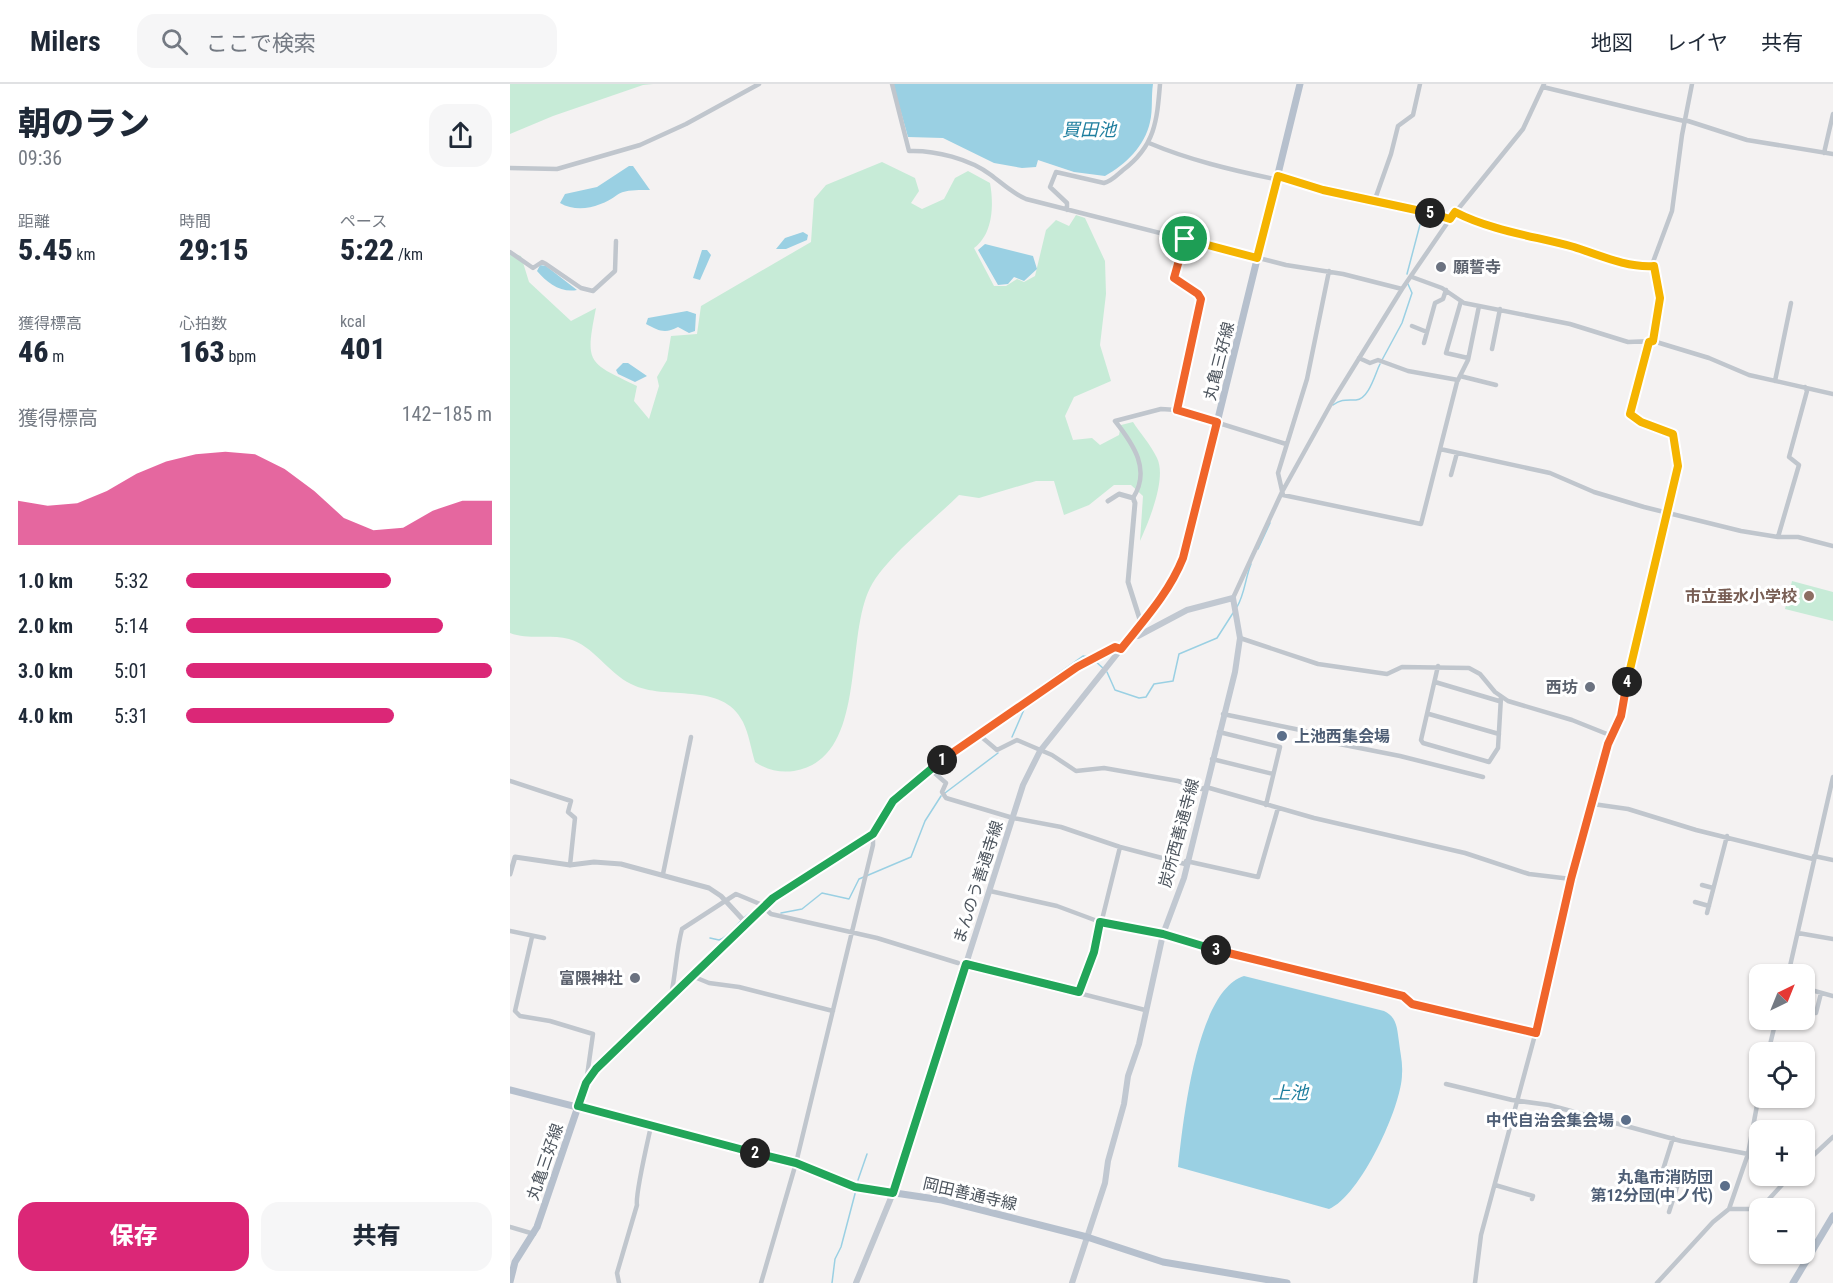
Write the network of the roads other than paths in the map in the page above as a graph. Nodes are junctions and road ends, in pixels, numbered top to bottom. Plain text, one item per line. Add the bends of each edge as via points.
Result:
1 (759, 84) edge
2 (892, 84) edge
3 (1160, 84) edge
4 (1300, 84) edge
5 (1420, 84) edge
6 (1692, 84) edge
7 (1543, 85) edge
8 (1833, 114) edge
9 (1684, 120) junction
10 (1149, 143) junction
11 (1824, 153) junction
12 (1833, 154) edge
13 (510, 168) edge
14 (1278, 176) junction
15 (1374, 201) junction
16 (1067, 210) junction
17 (1455, 212) junction
18 (1450, 219) junction
19 (1185, 239) junction
20 (616, 241) dead end
21 (510, 252) edge
22 (1257, 258) junction
23 (1654, 266) junction
24 (1329, 271) junction
25 (1412, 277) junction
26 (1402, 289) junction
27 (1446, 290) junction
28 (1461, 301) junction
29 (1791, 303) dead end
30 (1479, 306) junction
31 (1500, 309) junction
32 (1412, 326) dead end
33 (1427, 332) junction
34 (1651, 341) junction
35 (1424, 343) dead end
36 (1492, 349) dead end
37 (1359, 358) junction
38 (1468, 358) junction
39 (1459, 378) junction
40 (1775, 381) junction
41 (1496, 385) dead end
42 (1805, 387) junction
43 (1833, 394) edge
44 (1177, 410) junction
45 (1217, 422) junction
46 (1286, 444) junction
47 (1440, 449) junction
48 (1457, 453) junction
49 (1451, 475) dead end
50 (1283, 493) junction
51 (1133, 498) junction
52 (1108, 501) dead end
53 (1666, 512) junction
54 (1778, 537) junction
55 (1833, 546) edge
56 (1233, 598) junction
57 (1141, 623) junction
58 (1131, 636) junction
59 (1240, 638) junction
60 (1121, 649) junction
61 (1438, 666) junction
62 (1436, 682) junction
63 (1500, 699) junction
64 (1224, 714) junction
65 (1429, 714) junction
66 (1219, 732) junction
67 (978, 734) junction
68 (1499, 734) junction
69 (1612, 736) junction
70 (691, 737) dead end
71 (1040, 751) junction
72 (1212, 759) junction
73 (930, 769) junction
74 (1273, 774) junction
75 (1483, 777) dead end
76 (1833, 779) edge
77 (510, 781) edge
78 (1206, 787) junction
79 (1593, 804) junction
80 (1266, 805) junction
81 (1278, 808) junction
82 (1013, 818) junction
83 (873, 834) junction
84 (1727, 836) junction
85 (1120, 847) junction
86 (513, 857) edge
87 (1814, 857) junction
88 (1833, 861) edge
89 (1186, 862) junction
90 (570, 865) junction
91 (510, 874) edge
92 (663, 874) junction
93 (1571, 879) junction
94 (1702, 885) dead end
95 (1713, 888) junction
96 (990, 891) junction
97 (726, 902) junction
98 (1695, 902) dead end
99 (1709, 906) junction
100 (764, 907) junction
101 (1707, 913) dead end
102 (744, 920) junction
103 (1100, 922) junction
104 (510, 931) edge
105 (1798, 933) junction
106 (852, 934) junction
107 (1163, 934) junction
108 (532, 937) junction
109 (544, 938) dead end
110 (1833, 939) edge
111 (962, 964) junction
112 (1791, 964) edge
113 (692, 976) junction
114 (1815, 991) edge
115 (1079, 992) junction
116 (1821, 993) junction
117 (671, 996) junction
118 (1833, 996) edge
119 (1145, 1010) junction
120 (833, 1011) junction
121 (1816, 1012) dead end
122 (1536, 1033) junction
123 (586, 1083) junction
124 (1446, 1084) dead end
125 (510, 1090) edge
126 (1517, 1101) junction
127 (578, 1106) junction
128 (1756, 1108) edge
129 (651, 1125) junction
130 (1833, 1137) edge
131 (1673, 1138) junction
132 (1748, 1154) junction
133 (1815, 1154) edge
134 (796, 1163) junction
135 (1495, 1185) junction
136 (1781, 1186) edge
137 (893, 1193) junction
138 (1533, 1195) dead end
139 (1729, 1209) junction
140 (1669, 1212) dead end
141 (1833, 1216) edge
142 (510, 1227) edge
143 (534, 1234) junction
144 (1087, 1237) junction
145 (510, 1282) edge
146 (619, 1283) edge
147 (761, 1283) edge
148 (856, 1283) edge
149 (1072, 1283) edge
150 (1287, 1283) edge
151 (1475, 1283) edge
152 (1657, 1283) edge
153 (1793, 1283) edge

1 - 13 street via 640,145 557,169
2 - 16 street via 909,151 959,160 990,175 1011,192
3 - 10 street
4 - 14 main road, 丸亀三好線
5 - 15 street via 1413,115 1398,126
6 - 9 street
7 - 9 street
7 - 17 street via 1523,129
8 - 11 street
9 - 11 street via 1747,140
9 - 23 street via 1672,211
10 - 14 street via 1180,156 1238,171 1274,179
10 - 16 street via 1109,181 1056,172 1050,187 1066,203
11 - 12 street
14 - 15 street
14 - 22 main road, 丸亀三好線
15 - 18 street
16 - 19 street
17 - 18 street
17 - 23 street via 1476,223 1605,258
18 - 25 street
19 - 22 street
19 - 44 street via 1174,278 1201,299
20 - 21 street via 615,271 594,291 581,288 542,262 533,268
22 - 24 street
22 - 45 main road, 丸亀三好線
23 - 34 street via 1660,298
24 - 26 street
24 - 46 street via 1307,379
25 - 26 street
25 - 27 street
26 - 37 street
27 - 28 street
27 - 33 street via 1443,299 1435,303
28 - 30 street
28 - 38 street via 1446,352
29 - 40 street
30 - 31 street
30 - 38 street
31 - 34 street via 1628,342
31 - 36 street
32 - 33 street
33 - 35 street
34 - 40 street
34 - 53 street via 1630,414 1673,434 1678,466
37 - 39 street via 1408,371
37 - 50 street
38 - 39 street
39 - 41 street
39 - 47 street
40 - 42 street
42 - 43 street
42 - 54 street via 1789,457 1799,465
44 - 45 street
44 - 51 street via 1161,409 1115,421 1141,465 1141,482
45 - 46 street
45 - 57 main road, 丸亀三好線 via 1183,558 1170,587
46 - 50 street via 1278,473
47 - 48 street
47 - 50 street via 1421,524
48 - 49 street
48 - 53 street via 1550,472 1594,492
50 - 56 street
51 - 52 street via 1119,494
51 - 57 street via 1136,506 1128,582
53 - 54 street
53 - 69 street via 1621,716
54 - 55 street via 1798,537
56 - 58 main road via 1202,604
56 - 59 main road, 炭所西善通寺線
57 - 58 main road, 丸亀三好線
58 - 60 main road, 丸亀三好線
59 - 61 street via 1318,664 1387,674 1402,667
59 - 64 main road, 炭所西善通寺線
60 - 67 main road, 丸亀三好線 via 1115,647 1077,667
60 - 71 main road, まんのう善通寺線
61 - 62 street
61 - 63 street via 1475,670
62 - 63 street
62 - 65 street
63 - 68 street
63 - 69 street
64 - 66 main road, 炭所西善通寺線
64 - 75 street
65 - 68 street
65 - 68 street via 1423,743 1489,762 1498,748
66 - 72 main road, 炭所西善通寺線
66 - 74 street via 1280,747
67 - 71 street via 999,751 1017,740
67 - 73 main road, 丸亀三好線
69 - 79 street
70 - 92 street
71 - 78 street via 1076,771 1104,768
71 - 82 main road, まんのう善通寺線 via 1023,785
72 - 74 street
72 - 78 main road, 炭所西善通寺線
73 - 82 street via 946,783 942,792 946,798
73 - 83 main road, 丸亀三好線 via 893,801
74 - 80 street
76 - 87 street
77 - 90 street via 572,801 568,812 576,818
78 - 80 street
78 - 89 main road, 炭所西善通寺線
79 - 84 street via 1628,809
79 - 93 street
80 - 81 street
81 - 89 street via 1258,877
81 - 93 street via 1465,853 1529,873
82 - 85 street via 1060,827
82 - 96 main road, まんのう善通寺線
83 - 100 main road, 丸亀三好線
83 - 106 street
84 - 87 street
84 - 95 street via 1717,859
85 - 89 street
85 - 103 street
86 - 90 street
86 - 91 street
87 - 88 street
87 - 105 street
89 - 107 main road, 炭所西善通寺線
90 - 92 street via 621,864
92 - 97 street via 709,888
93 - 122 street
94 - 95 street
95 - 99 street
96 - 103 street via 1057,906
96 - 111 main road, まんのう善通寺線
97 - 100 street via 736,894
97 - 102 street
97 - 117 street via 682,929
98 - 99 street
99 - 101 street
100 - 102 main road, 丸亀三好線
100 - 106 street via 771,914
102 - 113 main road, 丸亀三好線
103 - 107 street
103 - 115 street
104 - 108 street
105 - 110 street
105 - 112 street
106 - 111 street
106 - 120 street
107 - 119 main road, 炭所西善通寺線
107 - 122 street via 1229,955 1403,996 1412,1004
108 - 109 street
108 - 123 street via 515,1011 520,1017 593,1034
111 - 115 street
111 - 137 main road, まんのう善通寺線
113 - 117 main road, 丸亀三好線
113 - 120 street
114 - 116 street
115 - 119 street
116 - 118 street
116 - 121 street
117 - 123 main road, 丸亀三好線
119 - 144 main road, 炭所西善通寺線 via 1105,1183
120 - 134 street
122 - 126 street
123 - 127 main road, 丸亀三好線
124 - 126 street
125 - 127 main road, 岡田善通寺線
126 - 131 street via 1549,1105
126 - 135 street
127 - 129 main road, 岡田善通寺線
127 - 143 main road, 丸亀三好線
128 - 132 street
129 - 134 main road, 岡田善通寺線
129 - 146 street via 635,1197 637,1205 616,1273
130 - 133 street
131 - 132 street
131 - 140 street via 1661,1176 1678,1184
132 - 139 street
134 - 137 main road, 岡田善通寺線 via 855,1187
134 - 147 street
135 - 138 street
135 - 151 street via 1481,1235
136 - 139 street via 1760,1209
137 - 144 main road, 岡田善通寺線 via 942,1200
137 - 148 main road, まんのう善通寺線
139 - 152 street
141 - 153 main road
142 - 143 street
143 - 145 main road, 丸亀三好線 via 515,1262
144 - 149 main road, 炭所西善通寺線
144 - 150 main road, 岡田善通寺線 via 1163,1262

